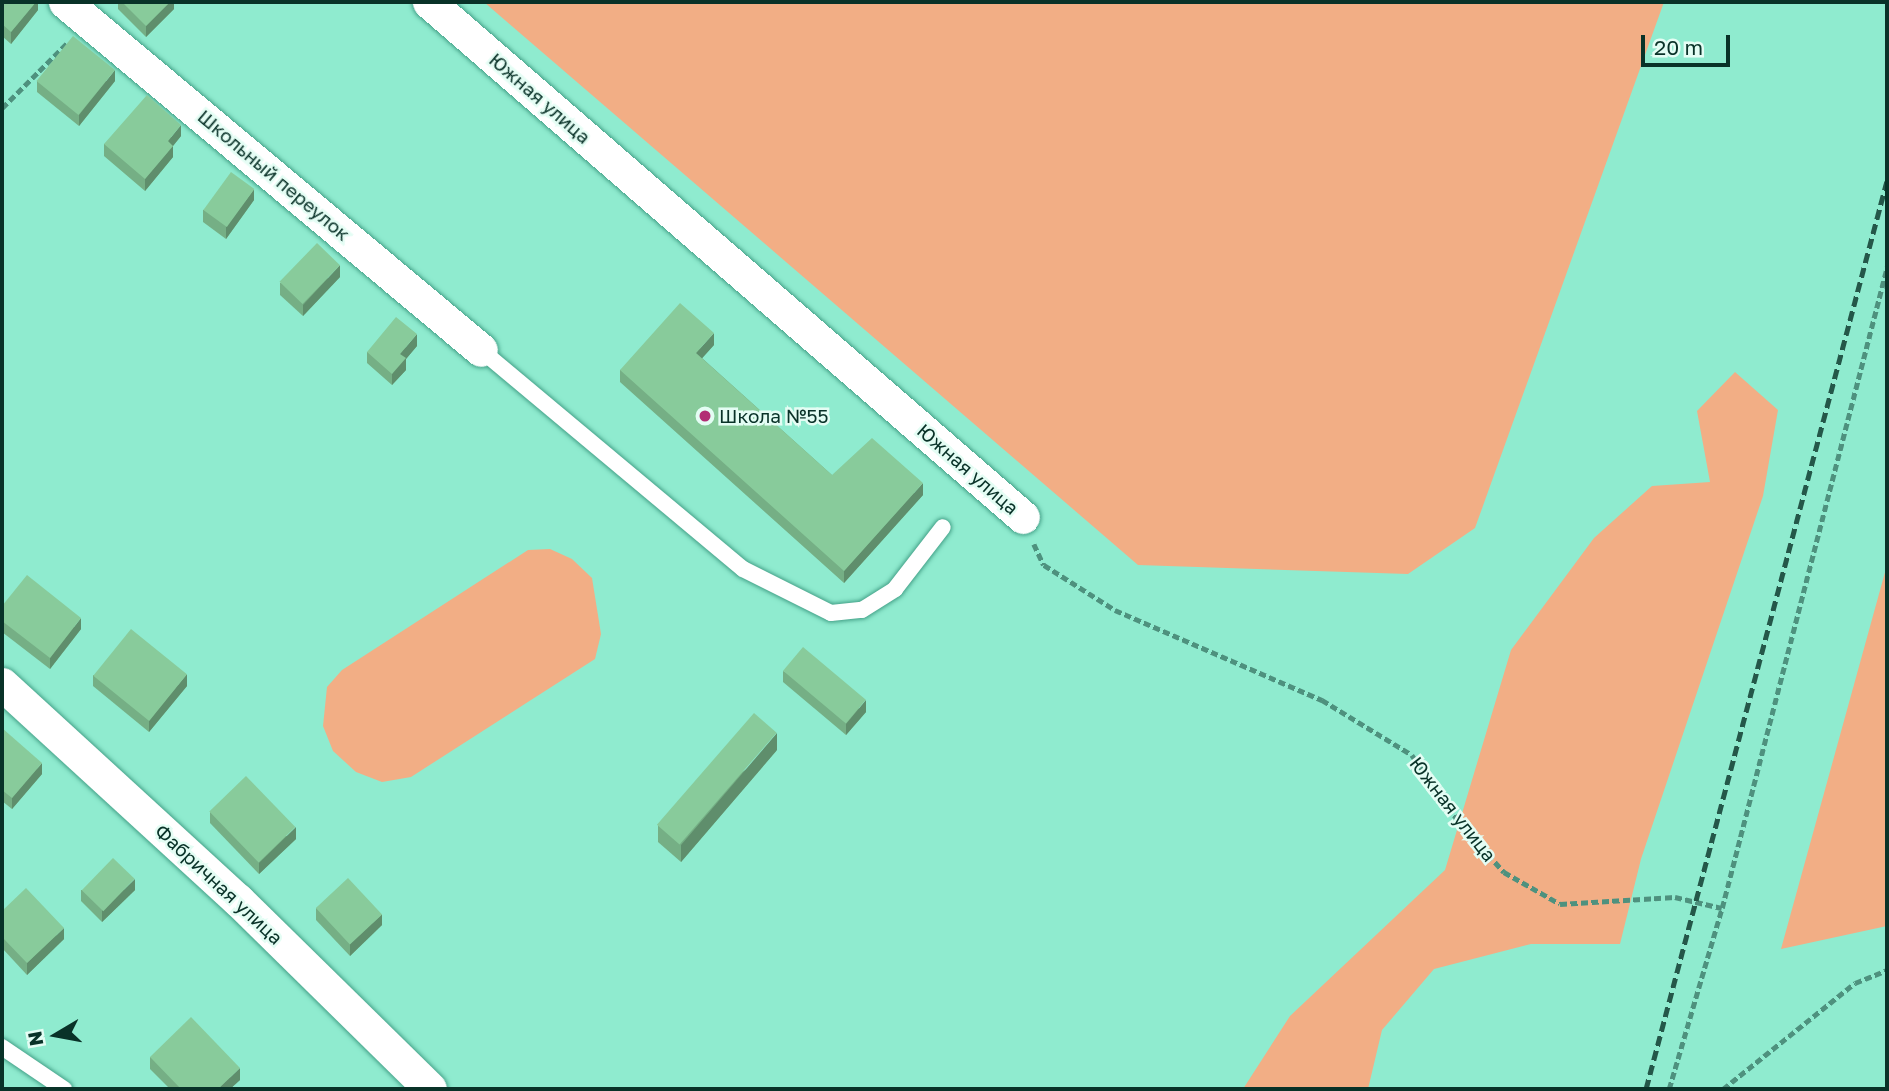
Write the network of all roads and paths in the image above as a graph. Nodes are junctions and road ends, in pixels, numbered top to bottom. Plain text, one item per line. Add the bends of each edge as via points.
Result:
1 (429, 2) edge
2 (77, 12) edge
3 (2, 108) edge
4 (1887, 267) edge
5 (481, 350) joint
6 (1023, 517) joint
7 (943, 527) dead end
8 (2, 684) edge
9 (1722, 908) junction
10 (1887, 970) edge
11 (2, 1047) edge
12 (64, 1089) edge
13 (430, 1089) edge
14 (1669, 1089) edge
15 (1723, 1089) edge

1 - 6 street, Южная улица
2 - 3 path
2 - 5 street, Школьный переулок
4 - 9 path
5 - 7 lane via 743,569 831,613 862,610 895,589
6 - 9 path, Южная улица via 1044,565 1115,610 1322,701 1412,755 1460,823 1504,872 1560,904 1675,897
8 - 13 street, Фабричная улица via 238,900
9 - 14 path
10 - 15 path via 1855,983
11 - 12 lane

